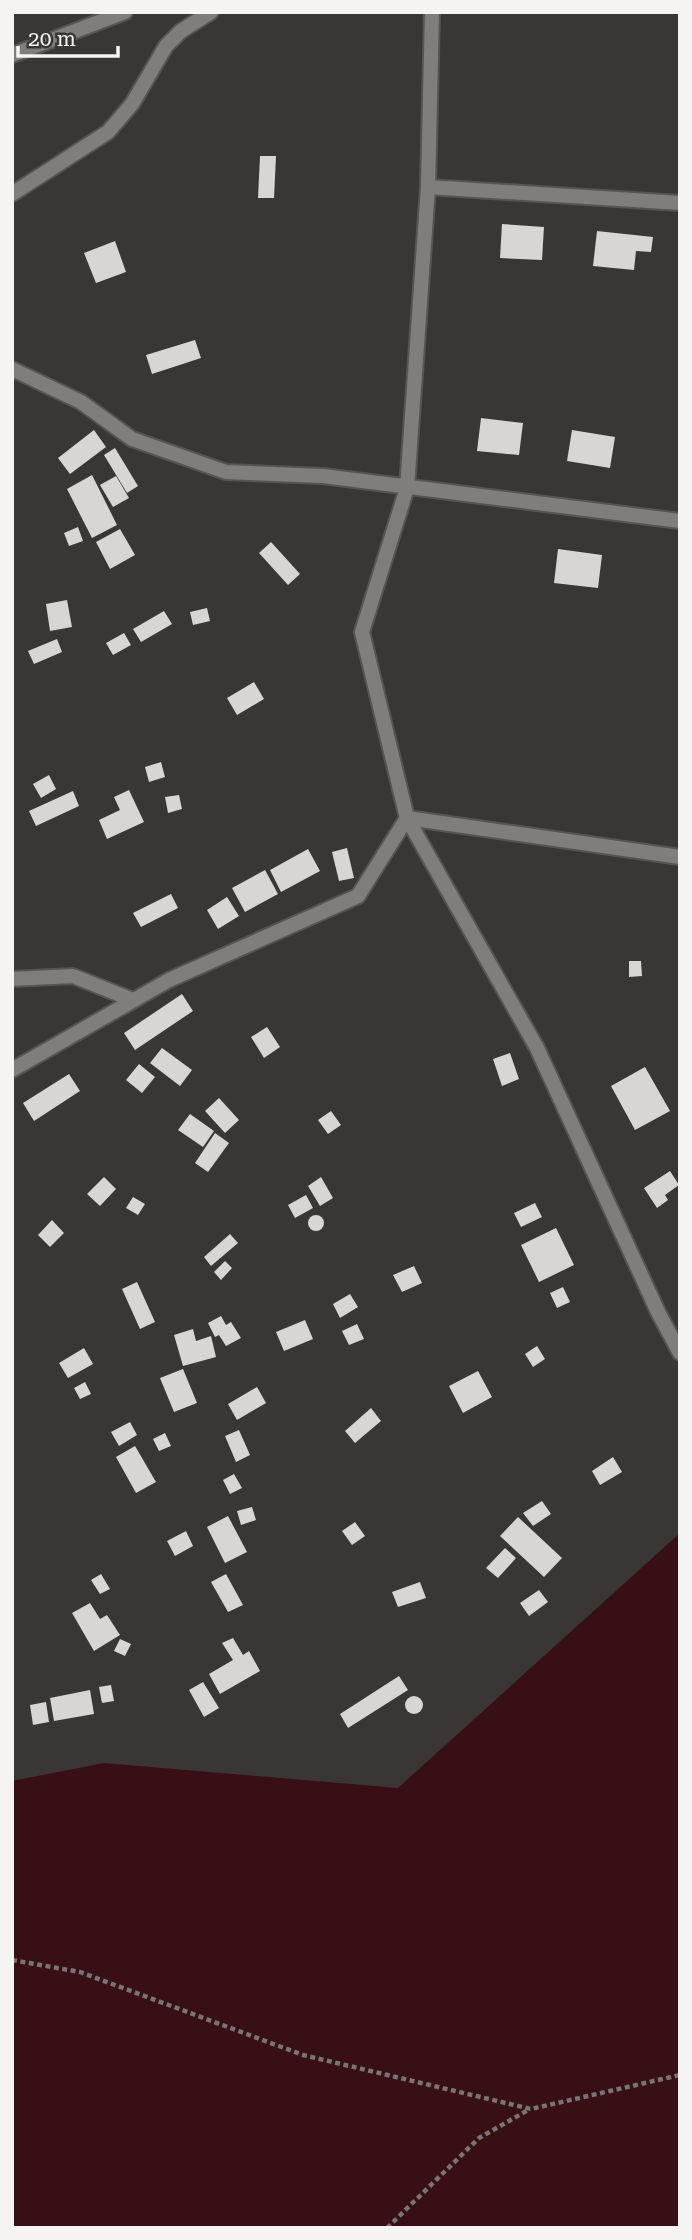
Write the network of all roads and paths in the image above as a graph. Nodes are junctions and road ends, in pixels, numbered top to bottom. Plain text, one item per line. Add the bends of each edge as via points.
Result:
1 (125, 12) edge
2 (211, 12) edge
3 (432, 12) edge
4 (12, 55) edge
5 (428, 187) junction
6 (12, 194) edge
7 (680, 203) edge
8 (12, 369) edge
9 (407, 488) junction
10 (680, 521) edge
11 (407, 818) junction
12 (680, 857) edge
13 (12, 979) edge
14 (133, 1000) junction
15 (12, 1070) edge
16 (680, 1353) edge
17 (12, 1960) edge
18 (680, 2075) edge
19 (531, 2109) junction
20 (387, 2228) edge

1 - 4 street
2 - 6 street via 166,46 132,104 108,132
3 - 5 street
5 - 7 street
5 - 9 street
8 - 9 street via 81,402 132,439 226,472 323,476
9 - 10 street
9 - 11 street via 362,632
11 - 12 street
11 - 14 street via 358,896
11 - 16 street via 537,1048
13 - 14 street via 73,976
14 - 15 street
17 - 19 path via 80,1972 303,2055
18 - 19 path
19 - 20 path via 478,2138

